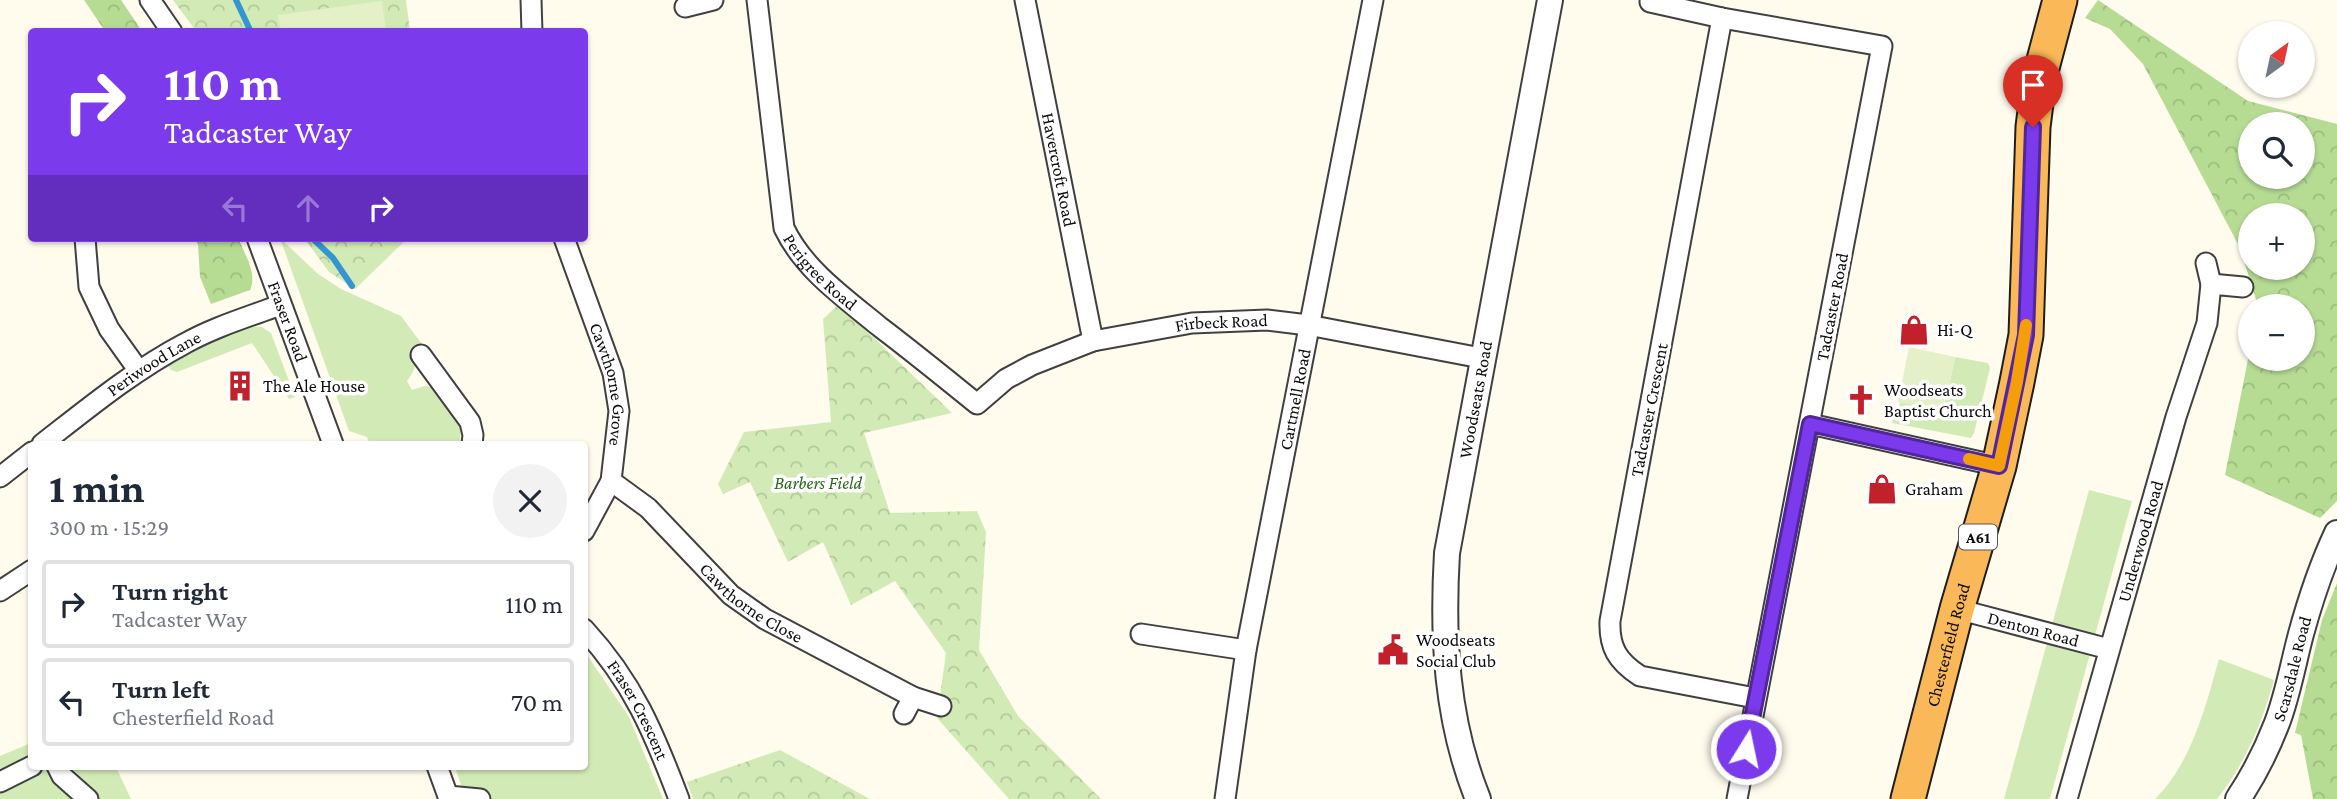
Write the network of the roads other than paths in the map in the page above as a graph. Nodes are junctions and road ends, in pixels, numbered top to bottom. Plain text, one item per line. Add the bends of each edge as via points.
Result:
1 (150, 0) edge
2 (531, 0) edge
3 (713, 0) edge
4 (757, 0) edge
5 (1025, 0) edge
6 (1373, 0) edge
7 (1550, 0) edge
8 (2060, 0) edge
9 (2073, 0) edge
10 (1650, 2) dead end
11 (685, 7) dead end
12 (1722, 18) junction
13 (169, 28) edge
14 (532, 28) edge
15 (2050, 36) junction
16 (85, 242) edge
17 (258, 242) edge
18 (565, 242) edge
19 (2206, 263) dead end
20 (2211, 284) junction
21 (2243, 287) dead end
22 (280, 305) junction
23 (1308, 325) junction
24 (1093, 341) junction
25 (421, 355) dead end
26 (1481, 358) junction
27 (139, 371) junction
28 (977, 404) joint
29 (1810, 424) junction
30 (46, 441) edge
31 (333, 441) edge
32 (472, 441) edge
33 (28, 455) edge
34 (1999, 466) junction
35 (1, 472) edge
36 (611, 481) junction
37 (588, 524) edge
38 (2337, 533) edge
39 (28, 573) edge
40 (0, 591) edge
41 (1957, 609) junction
42 (588, 633) edge
43 (1141, 634) dead end
44 (2109, 649) junction
45 (1246, 650) junction
46 (1755, 698) junction
47 (941, 706) dead end
48 (28, 768) edge
49 (59, 770) edge
50 (438, 770) edge
51 (0, 782) edge
52 (448, 797) edge
53 (88, 799) edge
54 (480, 799) edge
55 (679, 799) edge
56 (1225, 799) edge
57 (1478, 799) edge
58 (1737, 799) edge
59 (1908, 799) edge
60 (2067, 799) edge
61 (2238, 799) edge

1 - 13 street
2 - 14 street
3 - 11 street
4 - 28 street, Perigree Road via 784,228 793,247 847,300
5 - 24 street, Havercroft Road
6 - 23 street, Cartmell Road
7 - 26 street, Woodseats Road
8 - 15 highway, Chesterfield Road / A61
9 - 15 highway, Chesterfield Road / A61
10 - 12 street, Tadcaster Road
12 - 29 street, Tadcaster Road via 1882,47
12 - 46 street, Tadcaster Crescent via 1609,639 1617,655 1640,676
15 - 34 highway, Chesterfield Road / A61 via 2033,127 2026,335
16 - 27 street via 89,287 109,329
17 - 22 street, Fraser Road
18 - 36 street, Cawthorne Grove via 613,373 619,411
19 - 20 street, Underwood Road
20 - 21 street
20 - 44 street, Underwood Road via 2207,323
22 - 27 street, Periwood Lane via 185,343
22 - 31 street, Fraser Road
23 - 24 street, Firbeck Road via 1224,320
23 - 26 street, Firbeck Road
23 - 45 street, Cartmell Road
24 - 28 street, Firbeck Road via 1006,379
25 - 32 street via 470,422
26 - 57 street, Woodseats Road via 1447,553 1444,630 1453,716
27 - 30 street, Periwood Lane
29 - 34 street
29 - 46 street, Tadcaster Road
33 - 35 street
34 - 41 highway, Chesterfield Road / A61
36 - 37 street, Cawthorne Grove
36 - 47 street, Cawthorne Close via 648,508 731,594 765,619 908,705
38 - 61 street, Scarsdale Road via 2301,634 2277,723
39 - 40 street
41 - 44 street, Denton Road
41 - 59 highway, Chesterfield Road / A61
42 - 55 street, Fraser Crescent via 636,698
43 - 45 street
44 - 60 street, Underwood Road
45 - 56 street, Cartmell Road
46 - 58 street, Tadcaster Road
48 - 51 street
49 - 53 street
50 - 52 street
52 - 54 street

